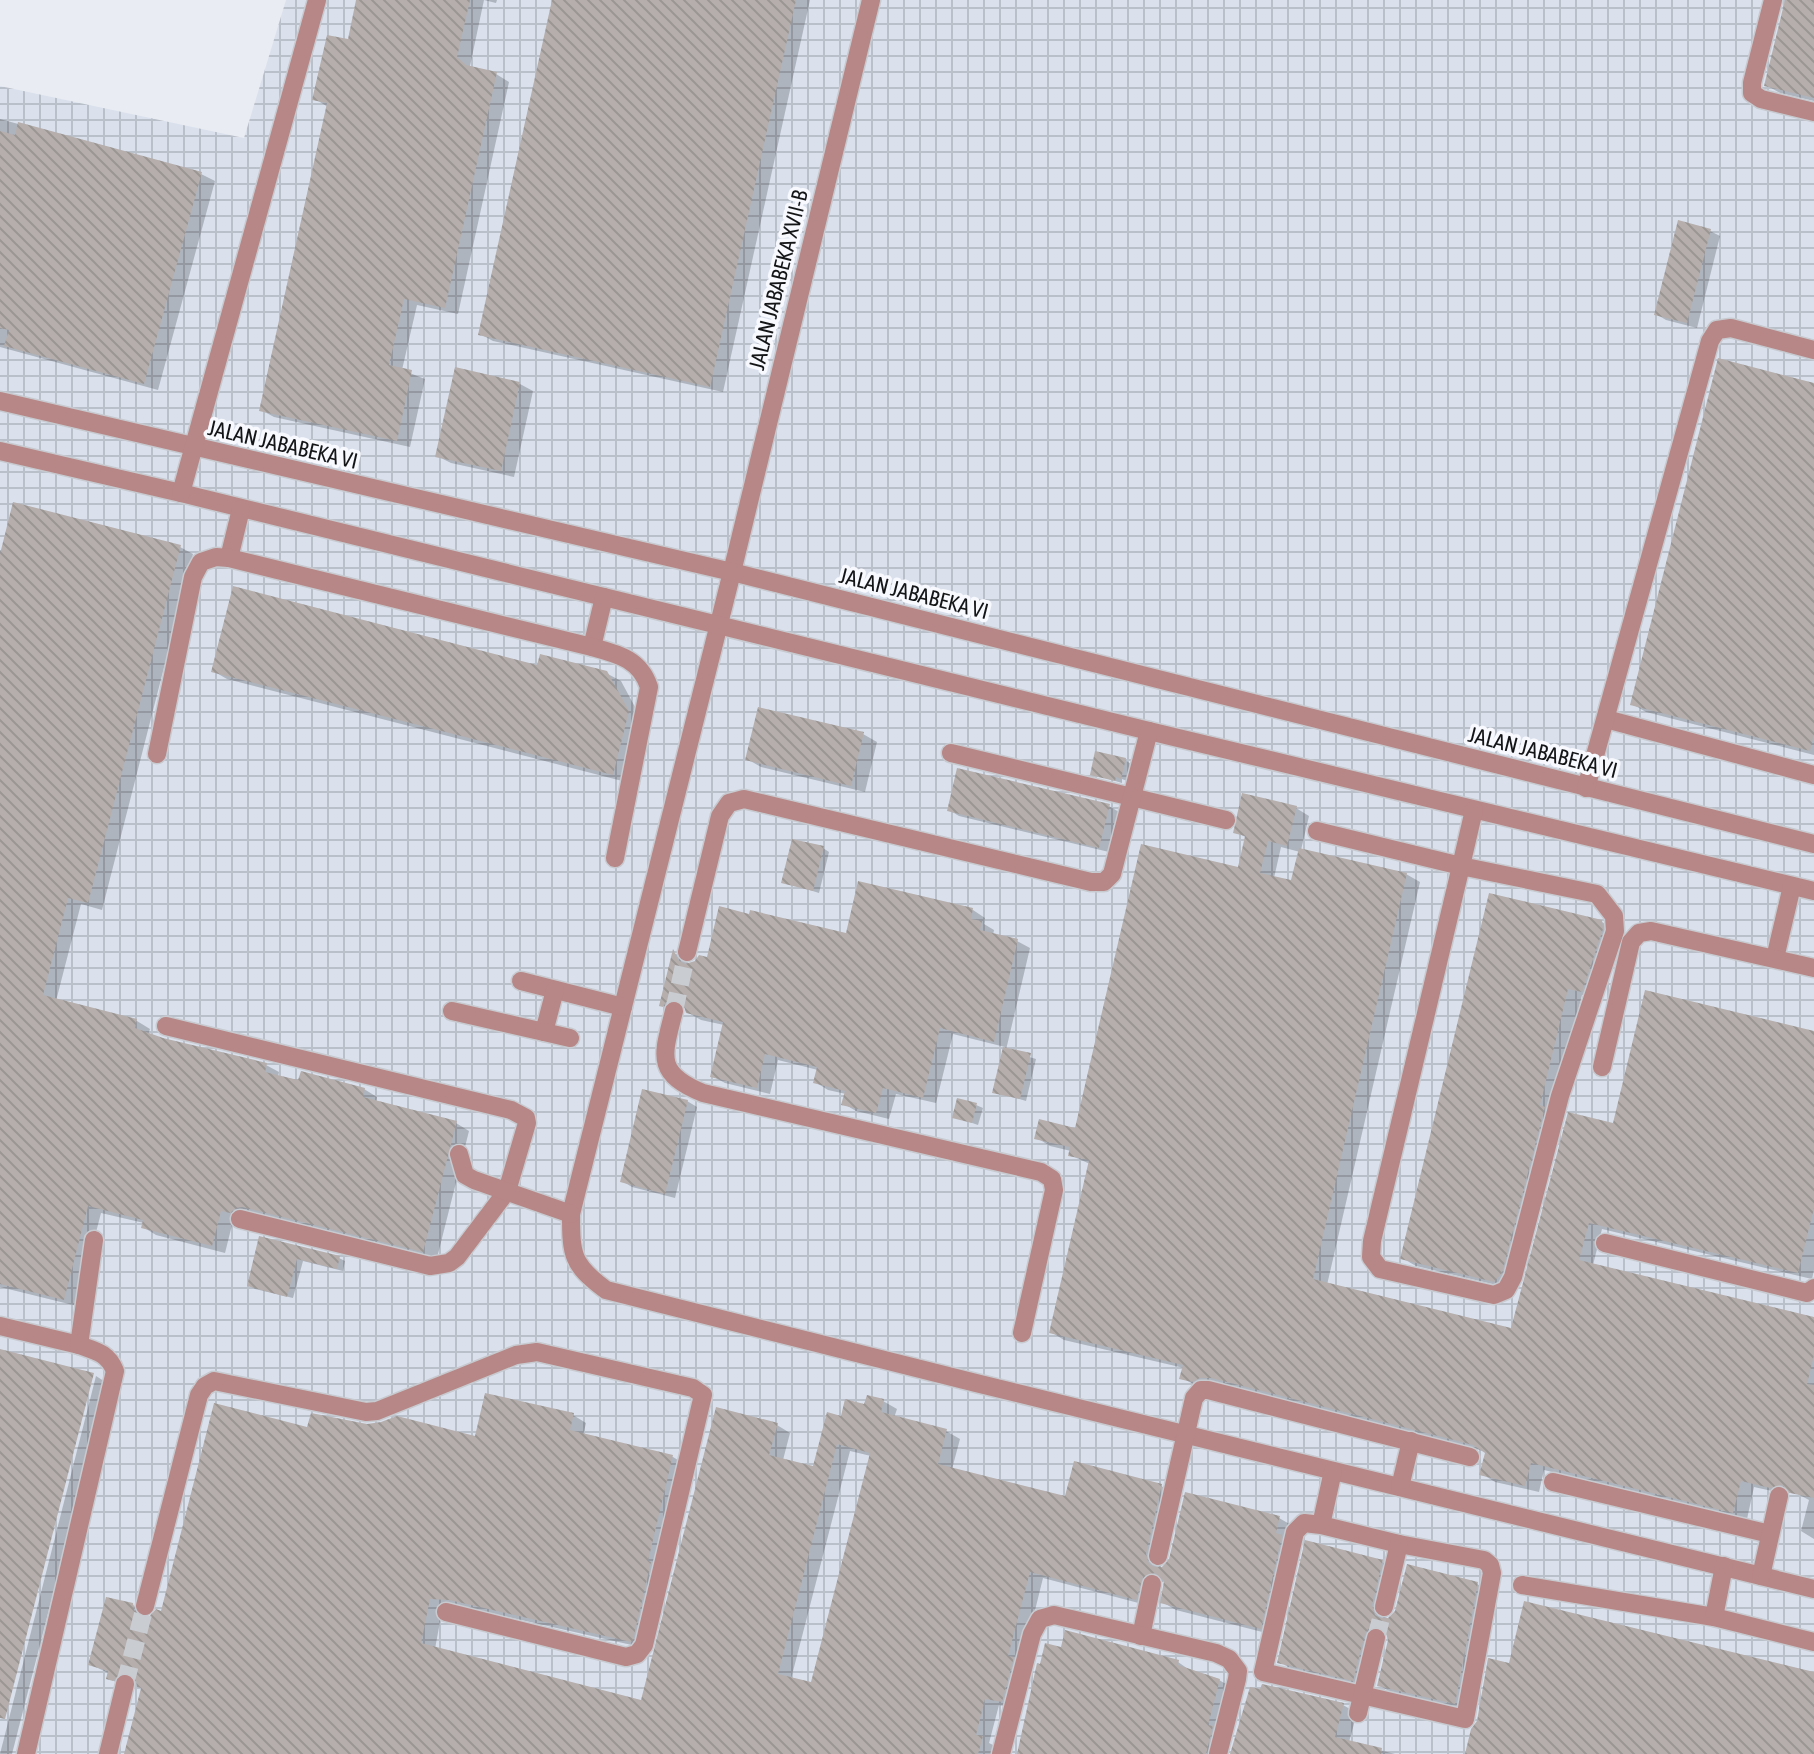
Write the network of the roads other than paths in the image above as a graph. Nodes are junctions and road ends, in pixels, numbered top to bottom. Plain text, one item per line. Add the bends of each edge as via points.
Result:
1 (317, 0) edge
2 (871, 0) edge
3 (1773, 0) edge
4 (1814, 112) edge
5 (1814, 350) edge
6 (0, 401) edge
7 (193, 448) junction
8 (0, 451) edge
9 (181, 493) junction
10 (241, 509) junction
11 (229, 558) junction
12 (732, 572) junction
13 (604, 597) junction
14 (718, 625) junction
15 (592, 647) junction
16 (1606, 719) junction
17 (1149, 731) junction
18 (951, 753) dead end
19 (157, 754) dead end
20 (1814, 775) edge
21 (1586, 788) junction
22 (1133, 796) junction
23 (1474, 810) junction
24 (1226, 820) dead end
25 (1317, 831) dead end
26 (1814, 844) edge
27 (615, 858) dead end
28 (1461, 866) junction
29 (1792, 886) junction
30 (1814, 891) edge
31 (687, 952) tunnel mouth
32 (1775, 958) junction
33 (1814, 968) edge
34 (521, 981) dead end
35 (555, 990) junction
36 (623, 1007) junction
37 (452, 1011) dead end
38 (674, 1011) tunnel mouth
39 (166, 1026) dead end
40 (544, 1032) junction
41 (570, 1038) dead end
42 (1602, 1067) dead end
43 (459, 1154) dead end
44 (507, 1191) junction
45 (571, 1214) junction
46 (240, 1219) dead end
47 (94, 1240) dead end
48 (1605, 1243) dead end
49 (1814, 1288) edge
50 (0, 1326) edge
51 (1022, 1333) dead end
52 (79, 1345) junction
53 (1186, 1433) junction
54 (1411, 1441) junction
55 (1470, 1457) dead end
56 (1333, 1471) junction
57 (1553, 1482) dead end
58 (1400, 1487) junction
59 (1779, 1496) dead end
60 (1321, 1525) junction
61 (1770, 1534) junction
62 (1399, 1544) junction
63 (1158, 1556) dead end
64 (1724, 1566) junction
65 (1761, 1576) junction
66 (1152, 1584) dead end
67 (1522, 1585) dead end
68 (1814, 1589) edge
69 (145, 1606) tunnel mouth
70 (1384, 1607) tunnel mouth
71 (446, 1612) dead end
72 (1714, 1617) junction
73 (1141, 1636) junction
74 (1376, 1638) tunnel mouth
75 (1814, 1642) edge
76 (125, 1684) tunnel mouth
77 (1360, 1705) junction
78 (26, 1754) edge
79 (108, 1754) edge
80 (1001, 1754) edge
81 (1218, 1754) edge

1 - 7 street
2 - 12 street, JALAN JABABEKA XVII-B
3 - 4 street via 1752,93
5 - 16 street via 1731,328 1717,330 1710,341
6 - 7 street, JALAN JABABEKA VI
7 - 9 street
7 - 12 street, JALAN JABABEKA VI
8 - 9 street
9 - 10 street
10 - 11 street
10 - 13 street
11 - 15 street
11 - 19 street via 201,562 193,577
12 - 14 street, JALAN JABABEKA XVII-B
12 - 21 street, JALAN JABABEKA VI
13 - 14 street
13 - 15 street
14 - 17 street
14 - 36 street, JALAN JABABEKA XVII-B
15 - 27 street via 625,656 646,675 649,687
16 - 20 street
16 - 21 street
17 - 22 street
17 - 23 street
18 - 22 street
21 - 26 street, JALAN JABABEKA VI
22 - 24 street
22 - 31 street via 1112,874 1104,882 744,799 729,803 720,816
23 - 28 street
23 - 29 street
25 - 28 street
28 - 28 street via 1597,894 1614,916 1615,931 1560,1096 1513,1277 1506,1290 1494,1295 1380,1269 1371,1257
29 - 30 street
29 - 32 street
32 - 33 street
32 - 42 street via 1651,931 1639,933 1631,942
34 - 35 street
35 - 36 street
35 - 40 street
36 - 45 street, JALAN JABABEKA XVII-B
37 - 40 street
38 - 51 street via 663,1054 667,1070 687,1087 1041,1172 1052,1179 1054,1190
39 - 44 street via 522,1114 527,1123
40 - 41 street
43 - 44 street via 465,1175
44 - 45 street
44 - 46 street via 457,1257 440,1266
45 - 53 street, JALAN JABABEKA XVII-B via 575,1261 606,1290
47 - 52 street
48 - 49 street via 1807,1293
50 - 52 street
52 - 78 street via 103,1353 115,1371
53 - 54 street via 1194,1398 1208,1390
53 - 56 street, JALAN JABABEKA XVII-B
53 - 63 street
54 - 55 street
54 - 58 street
56 - 58 street, JALAN JABABEKA XVII-B
56 - 60 street
57 - 61 street
58 - 64 street, JALAN JABABEKA XVII-B
59 - 61 street
60 - 62 street
60 - 77 street via 1304,1523 1295,1532 1263,1672
61 - 65 street
62 - 70 street
62 - 77 street via 1490,1565 1465,1719
64 - 65 street, JALAN JABABEKA XVII-B
64 - 72 street
65 - 68 street, JALAN JABABEKA XVII-B
66 - 73 street
67 - 72 street
69 - 71 street via 199,1395 214,1381 366,1412 516,1355 537,1352 693,1388 703,1395 644,1645 637,1654 626,1657
72 - 75 street
73 - 80 street via 1054,1615 1040,1619
73 - 81 street via 1216,1653 1233,1662 1237,1679
74 - 77 street
76 - 79 street

